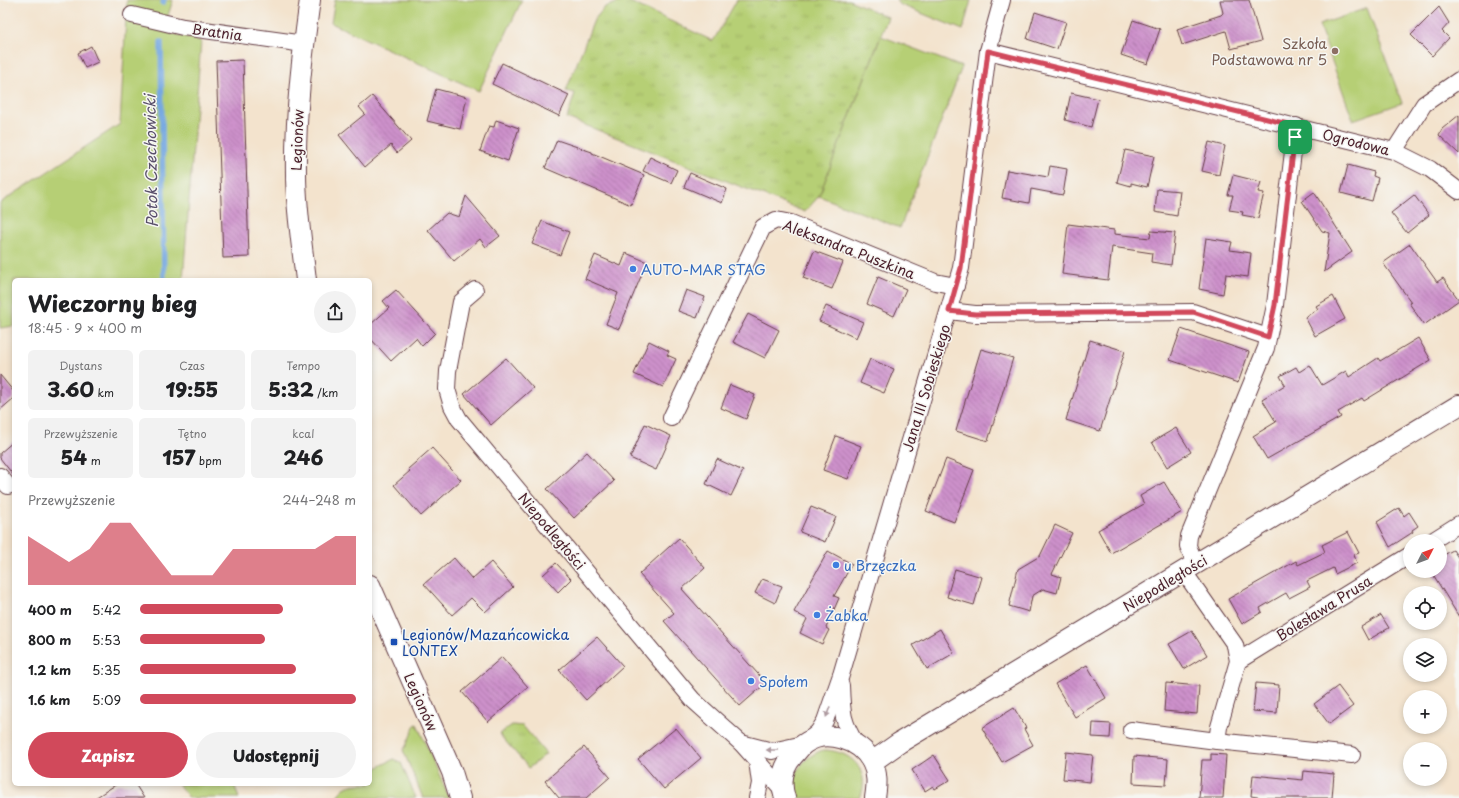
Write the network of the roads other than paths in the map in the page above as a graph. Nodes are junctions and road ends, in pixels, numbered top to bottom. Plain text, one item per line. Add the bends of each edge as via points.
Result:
1 (310, 0) edge
2 (1002, 0) edge
3 (132, 15) dead end
4 (304, 44) junction
5 (988, 51) junction
6 (1459, 80) edge
7 (1296, 126) junction
8 (1394, 151) junction
9 (1459, 191) edge
10 (306, 278) edge
11 (956, 286) junction
12 (475, 290) dead end
13 (949, 311) junction
14 (1268, 337) junction
15 (1459, 405) edge
16 (671, 418) dead end
17 (1459, 524) edge
18 (1443, 534) edge
19 (1403, 559) edge
20 (1190, 568) junction
21 (372, 590) edge
22 (1238, 661) junction
23 (841, 675) junction
24 (1131, 730) dead end
25 (1217, 741) junction
26 (741, 743) junction
27 (804, 744) junction
28 (858, 746) junction
29 (1352, 755) dead end
30 (757, 760) junction
31 (872, 762) junction
32 (784, 793) edge
33 (460, 798) edge
34 (757, 798) edge
35 (875, 798) edge

1 - 4 street, Legionów
2 - 5 street, Jana III Sobieskiego
3 - 4 street, Bratnia via 183,27
4 - 10 street, Legionów via 297,115 296,174
5 - 7 street, Ogrodowa
5 - 11 street, Jana III Sobieskiego via 961,268
6 - 8 street via 1424,104
7 - 8 street, Ogrodowa
7 - 14 street via 1275,305
8 - 9 street, Ogrodowa via 1430,169
11 - 13 street, Jana III Sobieskiego
11 - 16 street, Aleksandra Puszkina via 934,282 791,223 776,220 763,226
12 - 26 street, Niepodległości via 461,302 448,371 447,389 459,419 693,700
13 - 14 street via 975,314 1193,312
13 - 23 street, Jana III Sobieskiego
14 - 20 street via 1266,348 1189,536
15 - 20 street, Niepodległości
17 - 18 street
19 - 22 street, Bolesława Prusa
20 - 22 street via 1235,645
20 - 31 street, Niepodległości via 899,743
21 - 33 street, Legionów via 452,772
22 - 25 street
23 -> 27 street, Jana III Sobieskiego via 824,721 818,732
23 - 28 street, Jana III Sobieskiego via 842,710 846,727
24 - 25 street
25 - 29 street
27 -> 26 street, Niepodległości via 772,751
26 - 30 street, Niepodległości
27 - 28 street via 822,737 835,736
27 - 32 street via 783,771
28 - 31 street
30 - 32 street, Niepodległości
30 - 34 street via 760,784
31 - 35 street via 877,784

